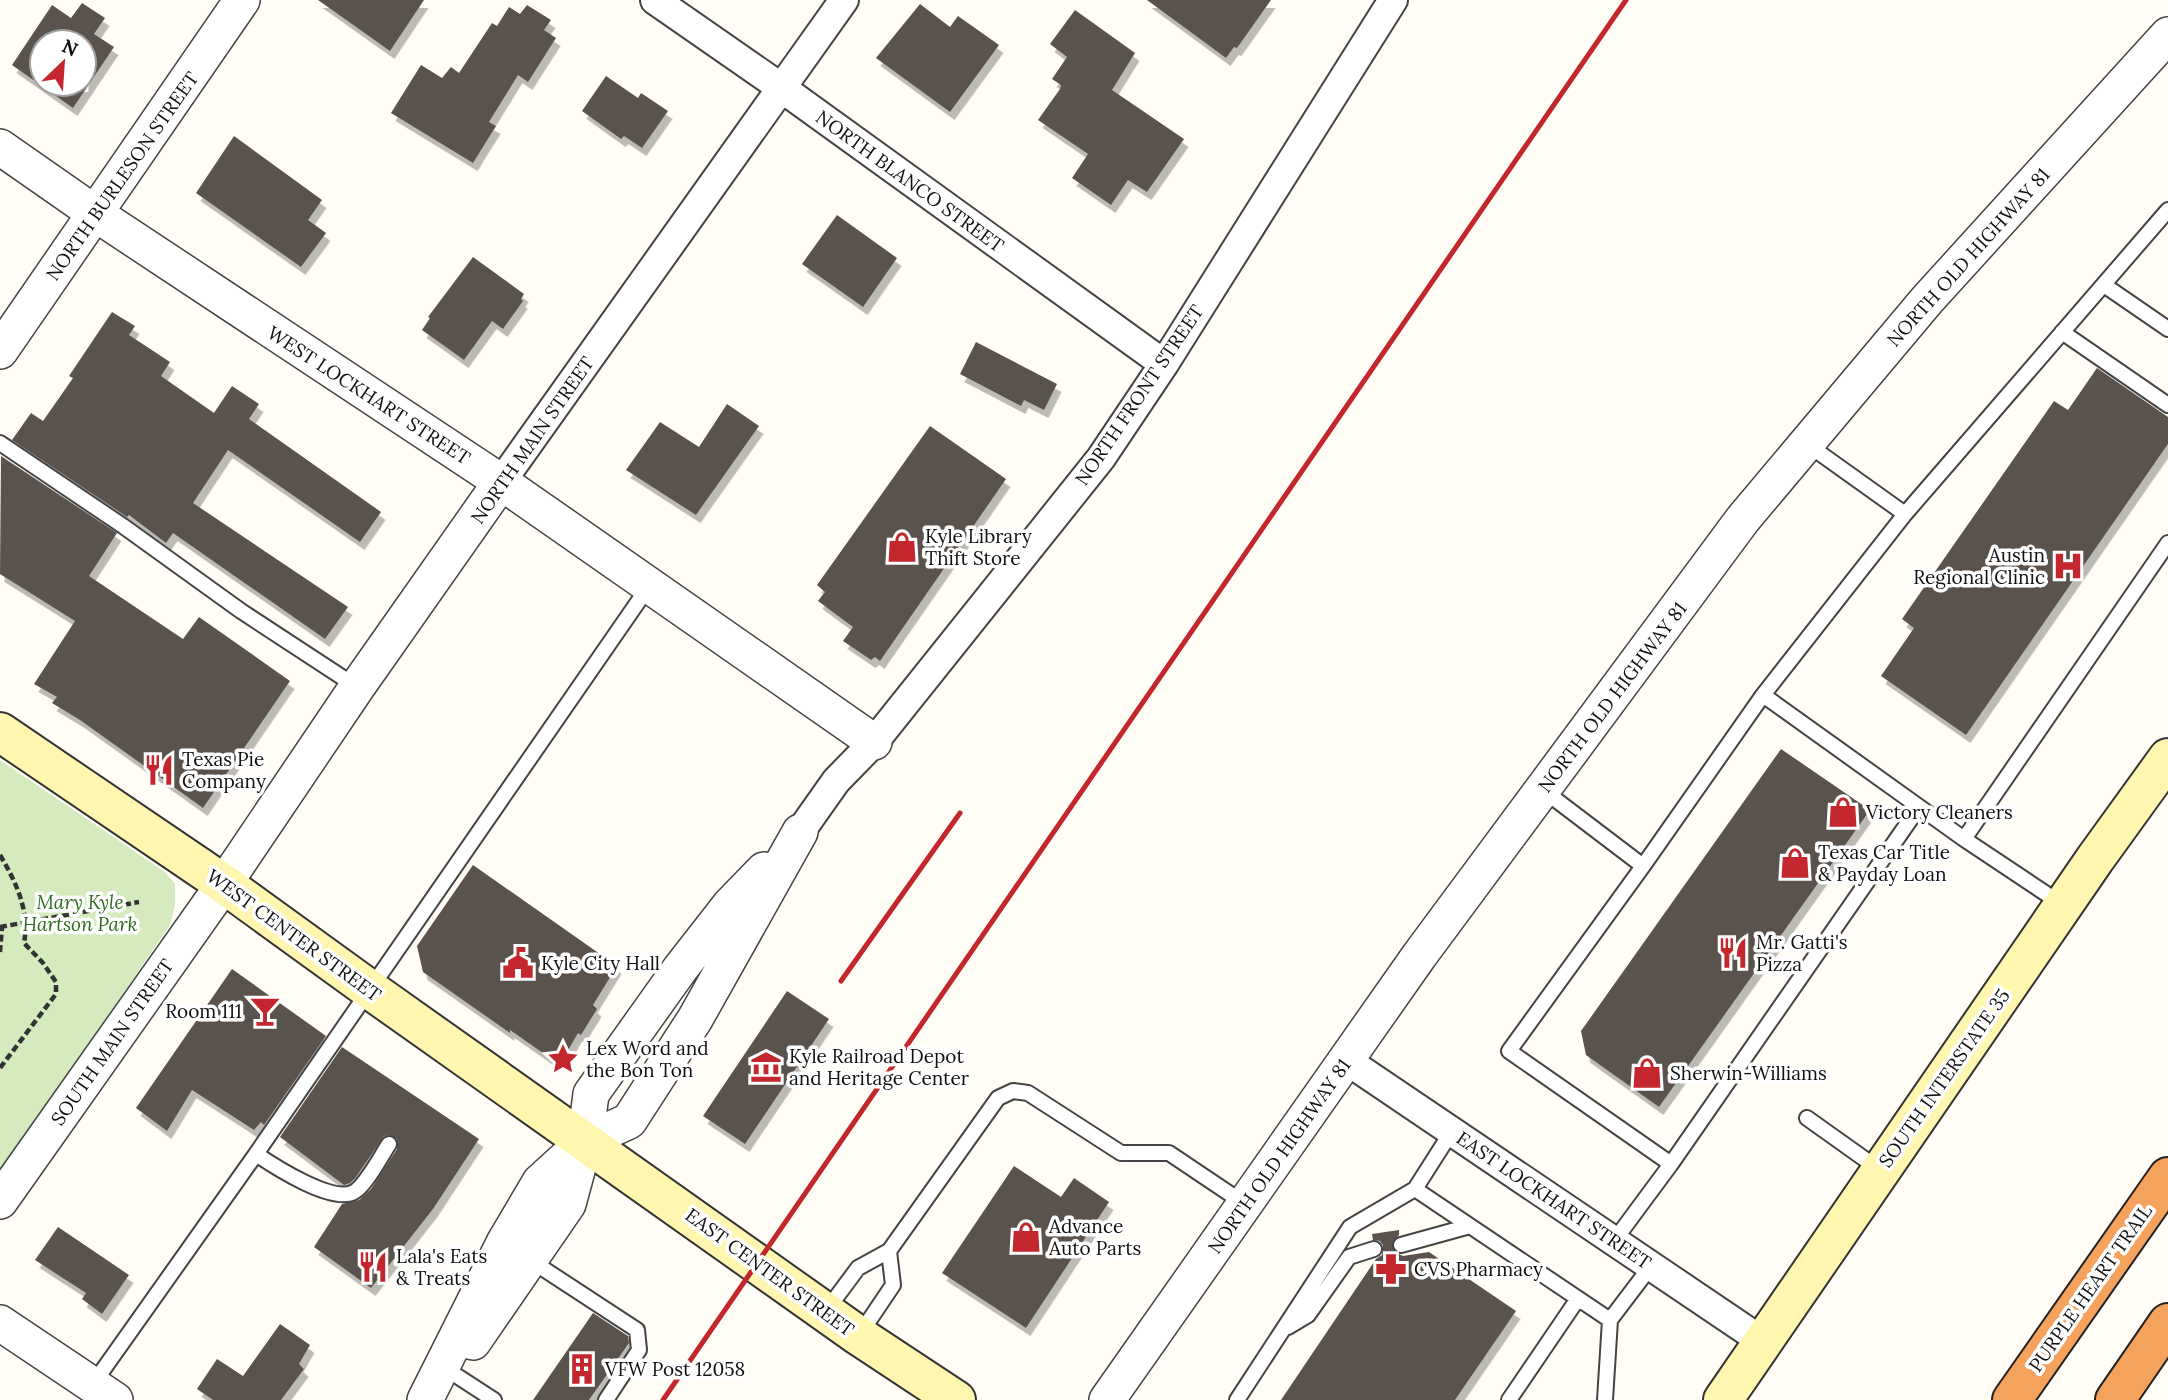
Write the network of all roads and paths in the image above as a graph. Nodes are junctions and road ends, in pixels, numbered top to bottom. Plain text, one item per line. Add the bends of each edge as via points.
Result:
1 (243, 0) edge
2 (655, 0) edge
3 (844, 0) edge
4 (1393, 0) edge
5 (2168, 35) edge
6 (783, 89) junction
7 (0, 147) edge
8 (2168, 210) edge
9 (96, 214) junction
10 (2104, 285) junction
11 (2168, 329) edge
12 (2062, 332) junction
13 (0, 351) edge
14 (1164, 364) junction
15 (2168, 405) edge
16 (0, 443) edge
17 (1807, 444) junction
18 (502, 482) junction
19 (1905, 514) junction
20 (2168, 544) edge
21 (650, 585) junction
22 (357, 687) junction
23 (1763, 695) junction
24 (0, 732) edge
25 (874, 742) junction
26 (2168, 758) edge
27 (1543, 790) junction
28 (1919, 807) junction
29 (800, 832) joint
30 (1964, 839) junction
31 (0, 855) edge
32 (1643, 866) junction
33 (224, 884) junction
34 (139, 902) dead end
35 (2063, 905) junction
36 (27, 922) junction
37 (1, 927) edge
38 (0, 952) edge
39 (369, 989) junction
40 (1346, 1060) junction
41 (0, 1068) edge
42 (1807, 1118) dead end
43 (1452, 1131) junction
44 (585, 1141) junction
45 (389, 1144) dead end
46 (256, 1154) junction
47 (1671, 1164) junction
48 (1880, 1170) junction
49 (2168, 1177) edge
50 (1415, 1189) junction
51 (0, 1201) edge
52 (1245, 1204) junction
53 (1470, 1226) junction
54 (1614, 1241) junction
55 (1401, 1245) dead end
56 (1374, 1249) dead end
57 (889, 1251) junction
58 (517, 1252) junction
59 (1650, 1266) junction
60 (1577, 1300) junction
61 (826, 1311) junction
62 (1610, 1320) junction
63 (0, 1323) edge
64 (2168, 1323) edge
65 (1283, 1330) junction
66 (859, 1336) junction
67 (1762, 1341) junction
68 (451, 1372) junction
69 (104, 1392) edge
70 (425, 1400) edge
71 (431, 1400) edge
72 (494, 1400) edge
73 (607, 1400) edge
74 (956, 1400) edge
75 (1107, 1400) edge
76 (1237, 1400) edge
77 (1509, 1400) edge
78 (1605, 1400) edge
79 (1723, 1400) edge
80 (2012, 1400) edge
81 (2115, 1400) edge

1 - 9 street, NORTH BURLESON STREET
2 - 6 street, NORTH BLANCO STREET
3 - 6 street, NORTH MAIN STREET
4 - 14 street, NORTH FRONT STREET
5 - 17 street, NORTH OLD HIGHWAY 81 via 1927,300
6 - 14 street, NORTH BLANCO STREET
6 - 18 street, NORTH MAIN STREET
7 - 9 street, WEST LOCKHART STREET
8 - 10 lane
9 - 13 street, NORTH BURLESON STREET
9 - 18 street, WEST LOCKHART STREET
10 - 11 lane
10 - 12 lane
12 - 15 lane
12 - 19 lane
14 - 25 street, NORTH FRONT STREET via 1101,458
16 - 22 lane
17 - 19 lane
17 - 27 street, NORTH OLD HIGHWAY 81 via 1743,519
18 - 21 street, WEST LOCKHART STREET
18 - 22 street, NORTH MAIN STREET
19 - 23 lane
20 - 30 lane
21 - 25 street, WEST LOCKHART STREET
21 - 39 lane
22 - 33 street, NORTH MAIN STREET
23 - 28 lane
23 - 32 lane
24 - 33 main road, WEST CENTER STREET
25 - 29 street, NORTH FRONT STREET via 836,781
26 - 35 main road, SOUTH INTERSTATE 35
27 - 32 lane
27 - 40 street, NORTH OLD HIGHWAY 81
28 - 30 lane
28 - 47 lane
29 - 44 street, NORTH FRONT STREET via 730,905 591,1094
30 - 35 lane
31 - 36 path via 22,899
32 - 47 lane via 1509,1051
33 - 39 main road, WEST CENTER STREET
33 - 51 street, SOUTH MAIN STREET
34 - 36 path
35 - 48 main road, SOUTH INTERSTATE 35
36 - 37 path
36 - 41 path via 23,943 56,982 56,994
37 - 38 path
39 - 44 main road, WEST CENTER STREET
39 - 46 lane
40 - 43 street, EAST LOCKHART STREET
40 - 52 street, NORTH OLD HIGHWAY 81
42 - 48 lane
43 - 50 lane
43 - 54 street, EAST LOCKHART STREET
44 - 58 street via 540,1182
44 - 61 main road, EAST CENTER STREET
45 - 46 lane via 357,1191 346,1195 313,1186
46 - 69 lane
47 - 54 lane
48 - 67 main road, SOUTH INTERSTATE 35
49 - 80 highway, PURPLE HEART TRAIL
50 - 53 lane
50 - 65 lane via 1350,1227
52 - 57 lane via 1169,1153 1121,1153 1028,1093 1013,1091 998,1098
52 - 75 street, NORTH OLD HIGHWAY 81
53 - 55 lane
53 - 60 lane
54 - 59 street, EAST LOCKHART STREET
56 - 65 lane via 1349,1257 1308,1315
57 - 61 lane via 858,1268
57 - 66 lane via 892,1285
58 - 68 street
58 - 70 street
58 - 73 lane via 638,1330 639,1350
59 - 62 lane
59 - 67 street, EAST LOCKHART STREET
60 - 62 lane
60 - 77 lane
61 - 66 main road, EAST CENTER STREET
62 - 78 lane
63 - 69 street
64 - 81 highway
65 - 76 lane
66 - 74 main road, EAST CENTER STREET
67 - 79 main road, SOUTH INTERSTATE 35
68 - 71 street
68 - 72 lane

